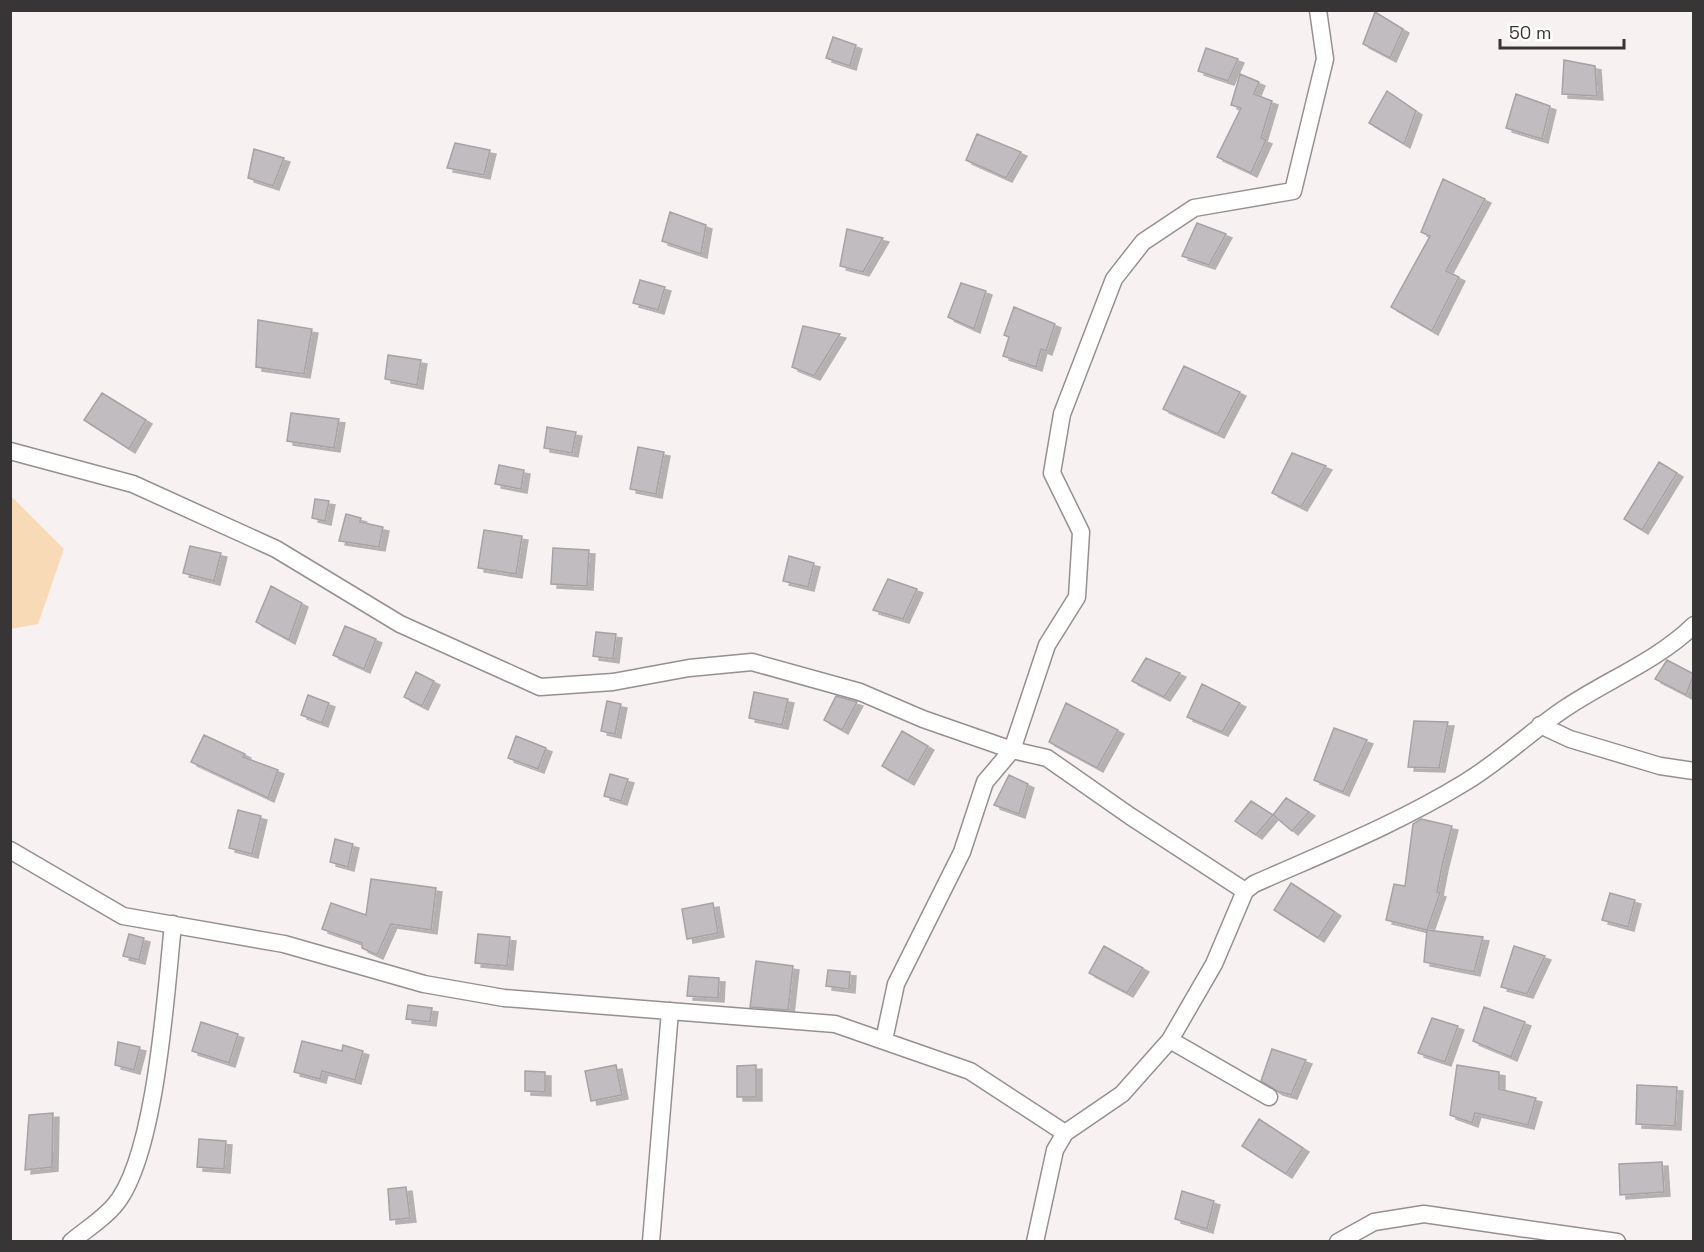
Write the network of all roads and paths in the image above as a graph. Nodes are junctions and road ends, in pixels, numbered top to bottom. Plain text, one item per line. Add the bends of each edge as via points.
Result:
1 (1318, 10) edge
2 (10, 451) edge
3 (1694, 625) edge
4 (1540, 725) junction
5 (1012, 750) junction
6 (1691, 770) edge
7 (10, 850) edge
8 (1245, 891) junction
9 (172, 924) junction
10 (670, 1011) junction
11 (884, 1040) junction
12 (1170, 1040) junction
13 (1269, 1097) dead end
14 (1065, 1133) junction
15 (71, 1242) edge
16 (651, 1242) edge
17 (1035, 1242) edge
18 (1338, 1242) edge
19 (1617, 1242) edge

1 - 5 street via 1325,59 1293,191 1194,208 1143,242 1114,279 1062,414 1052,473 1081,532 1077,597 1047,645
2 - 5 street via 133,484 276,549 400,624 540,687 613,682 689,668 752,662 860,693
3 - 4 street via 1624,676
4 - 6 street via 1570,739 1660,766
4 - 8 street via 1466,782 1388,827
5 - 8 street via 1047,758
5 - 11 street via 985,782 962,852 896,984
7 - 9 street via 123,916
8 - 12 street via 1214,964
9 - 10 street via 285,944 424,984 504,998
9 - 15 street via 150,1106 135,1171 114,1206
10 - 11 street via 835,1024
10 - 16 street
11 - 14 street via 970,1071
12 - 13 street
12 - 14 street via 1122,1094
14 - 17 street via 1055,1150
18 - 19 street via 1374,1222 1424,1214

